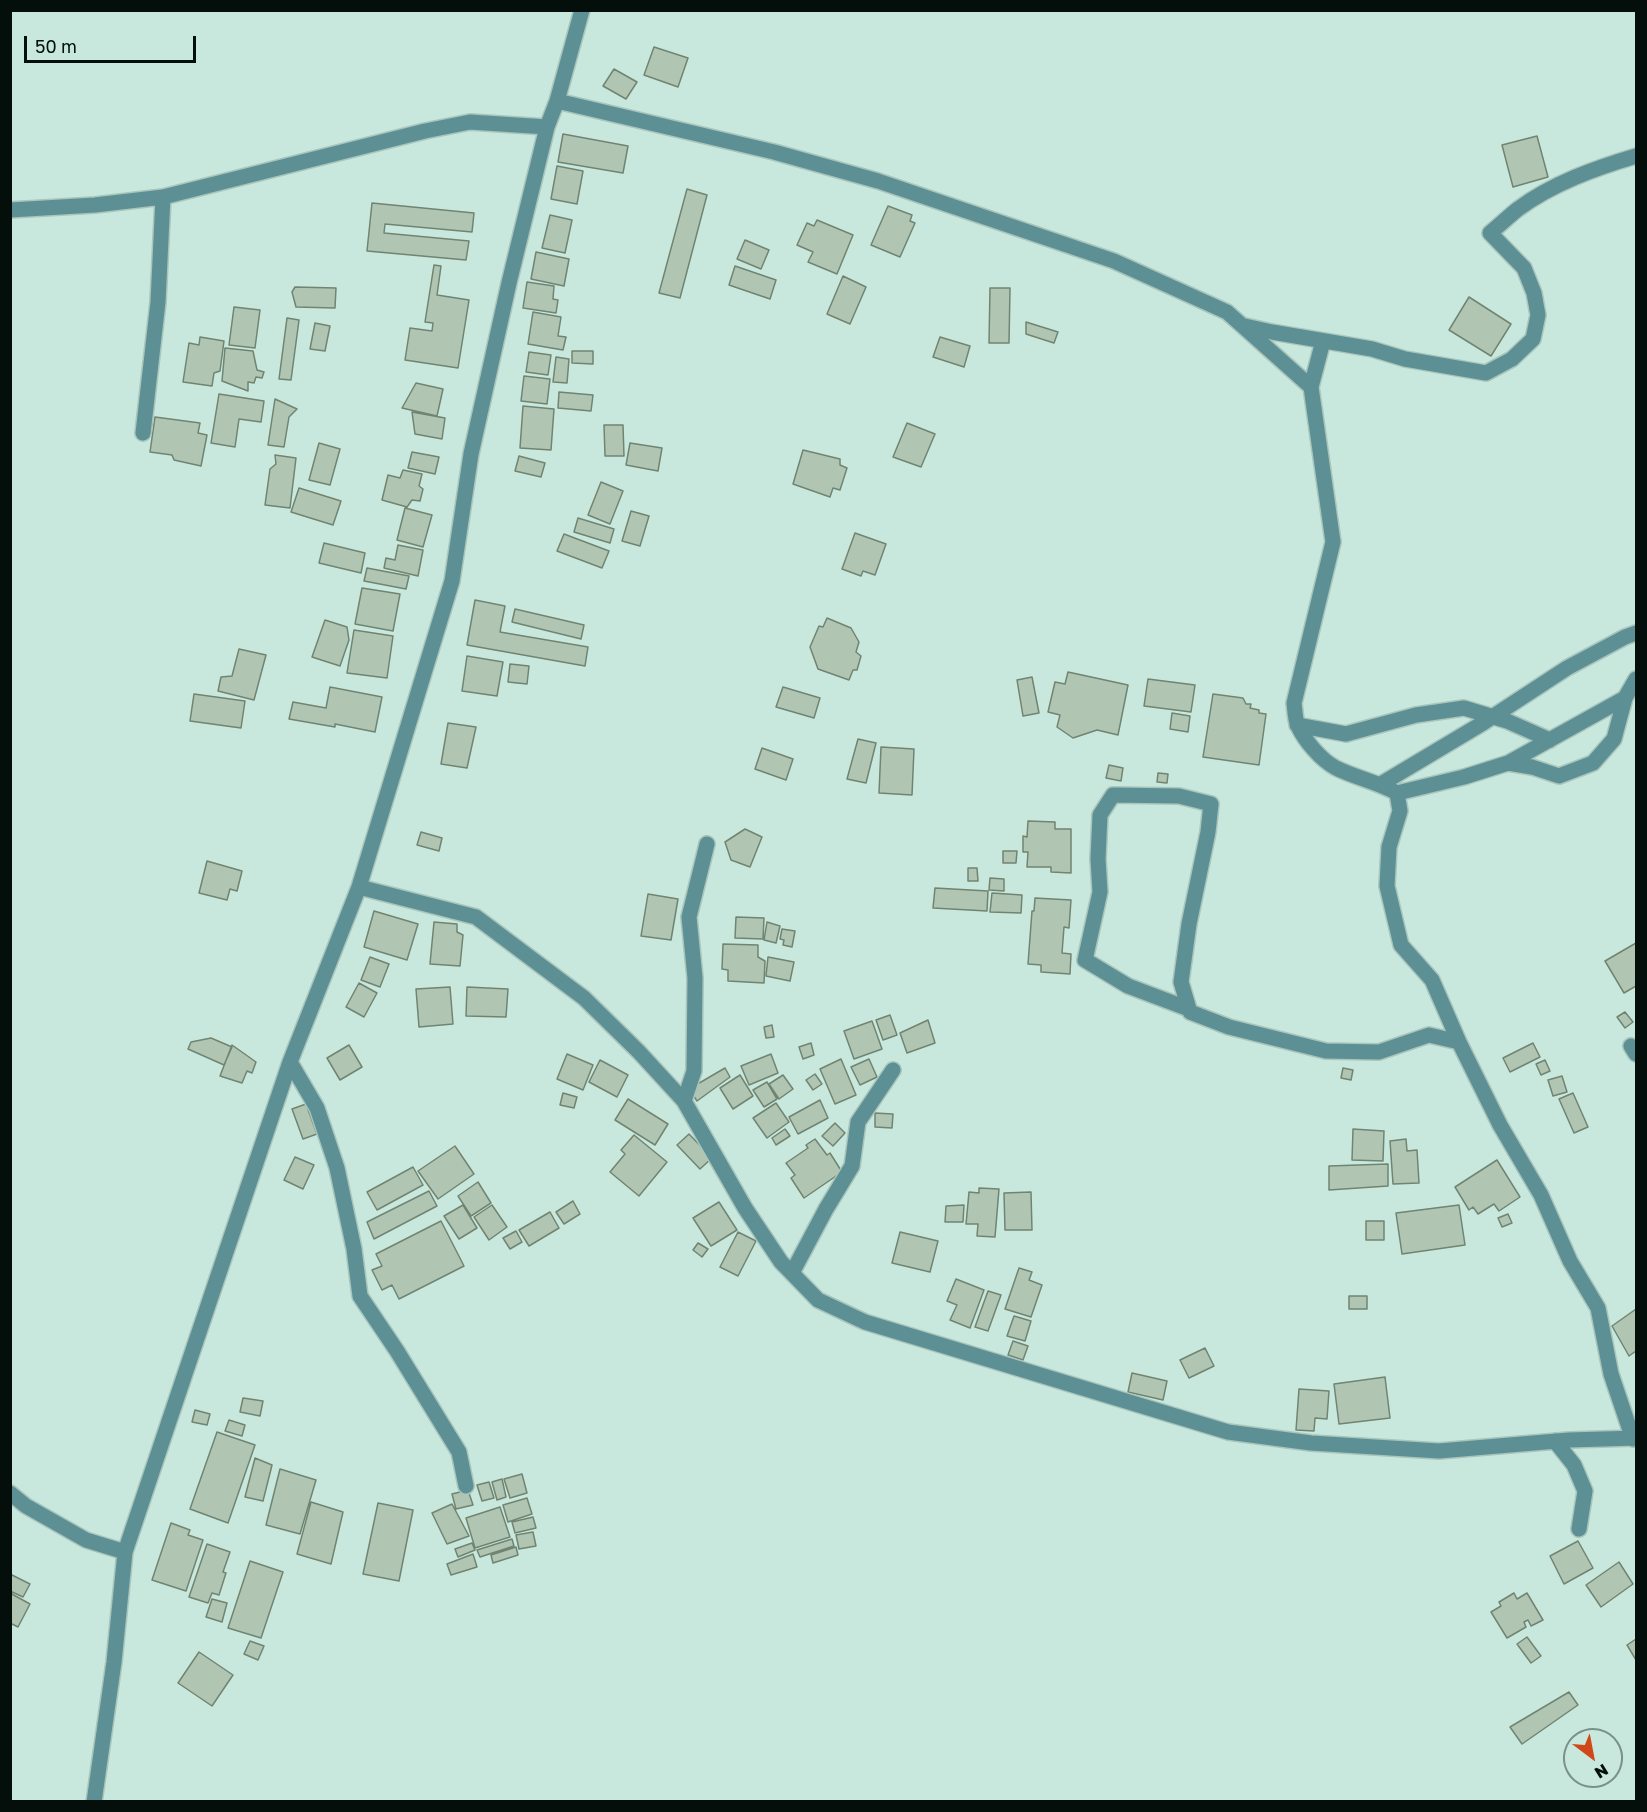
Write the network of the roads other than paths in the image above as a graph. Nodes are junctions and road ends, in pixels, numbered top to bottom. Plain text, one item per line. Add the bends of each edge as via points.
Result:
1 (582, 10) edge
2 (557, 101) junction
3 (547, 127) junction
4 (1636, 156) edge
5 (163, 197) junction
6 (10, 210) edge
7 (1242, 325) junction
8 (1323, 341) junction
9 (1311, 387) junction
10 (143, 433) dead end
11 (1636, 633) edge
12 (1636, 679) edge
13 (1625, 698) junction
14 (1493, 717) junction
15 (1297, 725) junction
16 (1550, 740) junction
17 (1508, 764) junction
18 (1381, 784) junction
19 (1397, 793) junction
20 (707, 844) dead end
21 (360, 887) junction
22 (1189, 1009) junction
23 (1458, 1042) junction
24 (290, 1062) junction
25 (893, 1070) dead end
26 (684, 1101) junction
27 (792, 1273) junction
28 (1635, 1439) edge
29 (1555, 1441) junction
30 (466, 1486) dead end
31 (10, 1493) edge
32 (1579, 1529) dead end
33 (125, 1552) junction
34 (94, 1802) edge

1 - 2 street
2 - 3 street
2 - 7 street via 774,152 943,202 1114,261 1227,312
3 - 5 street via 470,122
3 - 21 street via 474,443 452,581
4 - 8 street via 1556,186 1519,208 1490,233 1524,268 1534,292 1538,315 1533,339 1512,359 1486,374
5 - 6 street
5 - 10 street via 158,302
7 - 8 street
7 - 9 street
8 - 9 street
9 - 15 street via 1333,542 1294,703
11 - 14 street via 1567,668
12 - 13 street
13 - 16 street
13 - 17 street via 1614,739 1593,763 1559,776
14 - 15 street via 1464,708 1416,715 1346,734
14 - 16 street
14 - 18 street
15 - 18 street via 1314,749 1334,767
16 - 17 street
17 - 19 street
18 - 19 street
19 - 23 street via 1400,811 1389,847 1388,886 1401,945 1432,980
20 - 26 street via 689,917 695,978 694,1071
21 - 24 street
21 - 26 street via 476,917 584,998
22 - 22 street via 1181,982 1211,804 1179,796 1113,795 1100,815 1100,892 1085,960 1128,986
22 - 23 street via 1229,1027 1326,1051 1379,1052 1429,1035
23 - 28 street via 1598,1308 1611,1374
24 - 30 street via 317,1108 338,1168 360,1296 459,1452
24 - 33 street
25 - 27 street via 858,1122 852,1166
26 - 27 street via 746,1208
27 - 29 street via 818,1300 865,1322 1228,1432 1311,1443 1439,1451
28 - 29 street
29 - 32 street via 1574,1465 1585,1491
31 - 33 street via 86,1540
33 - 34 street

